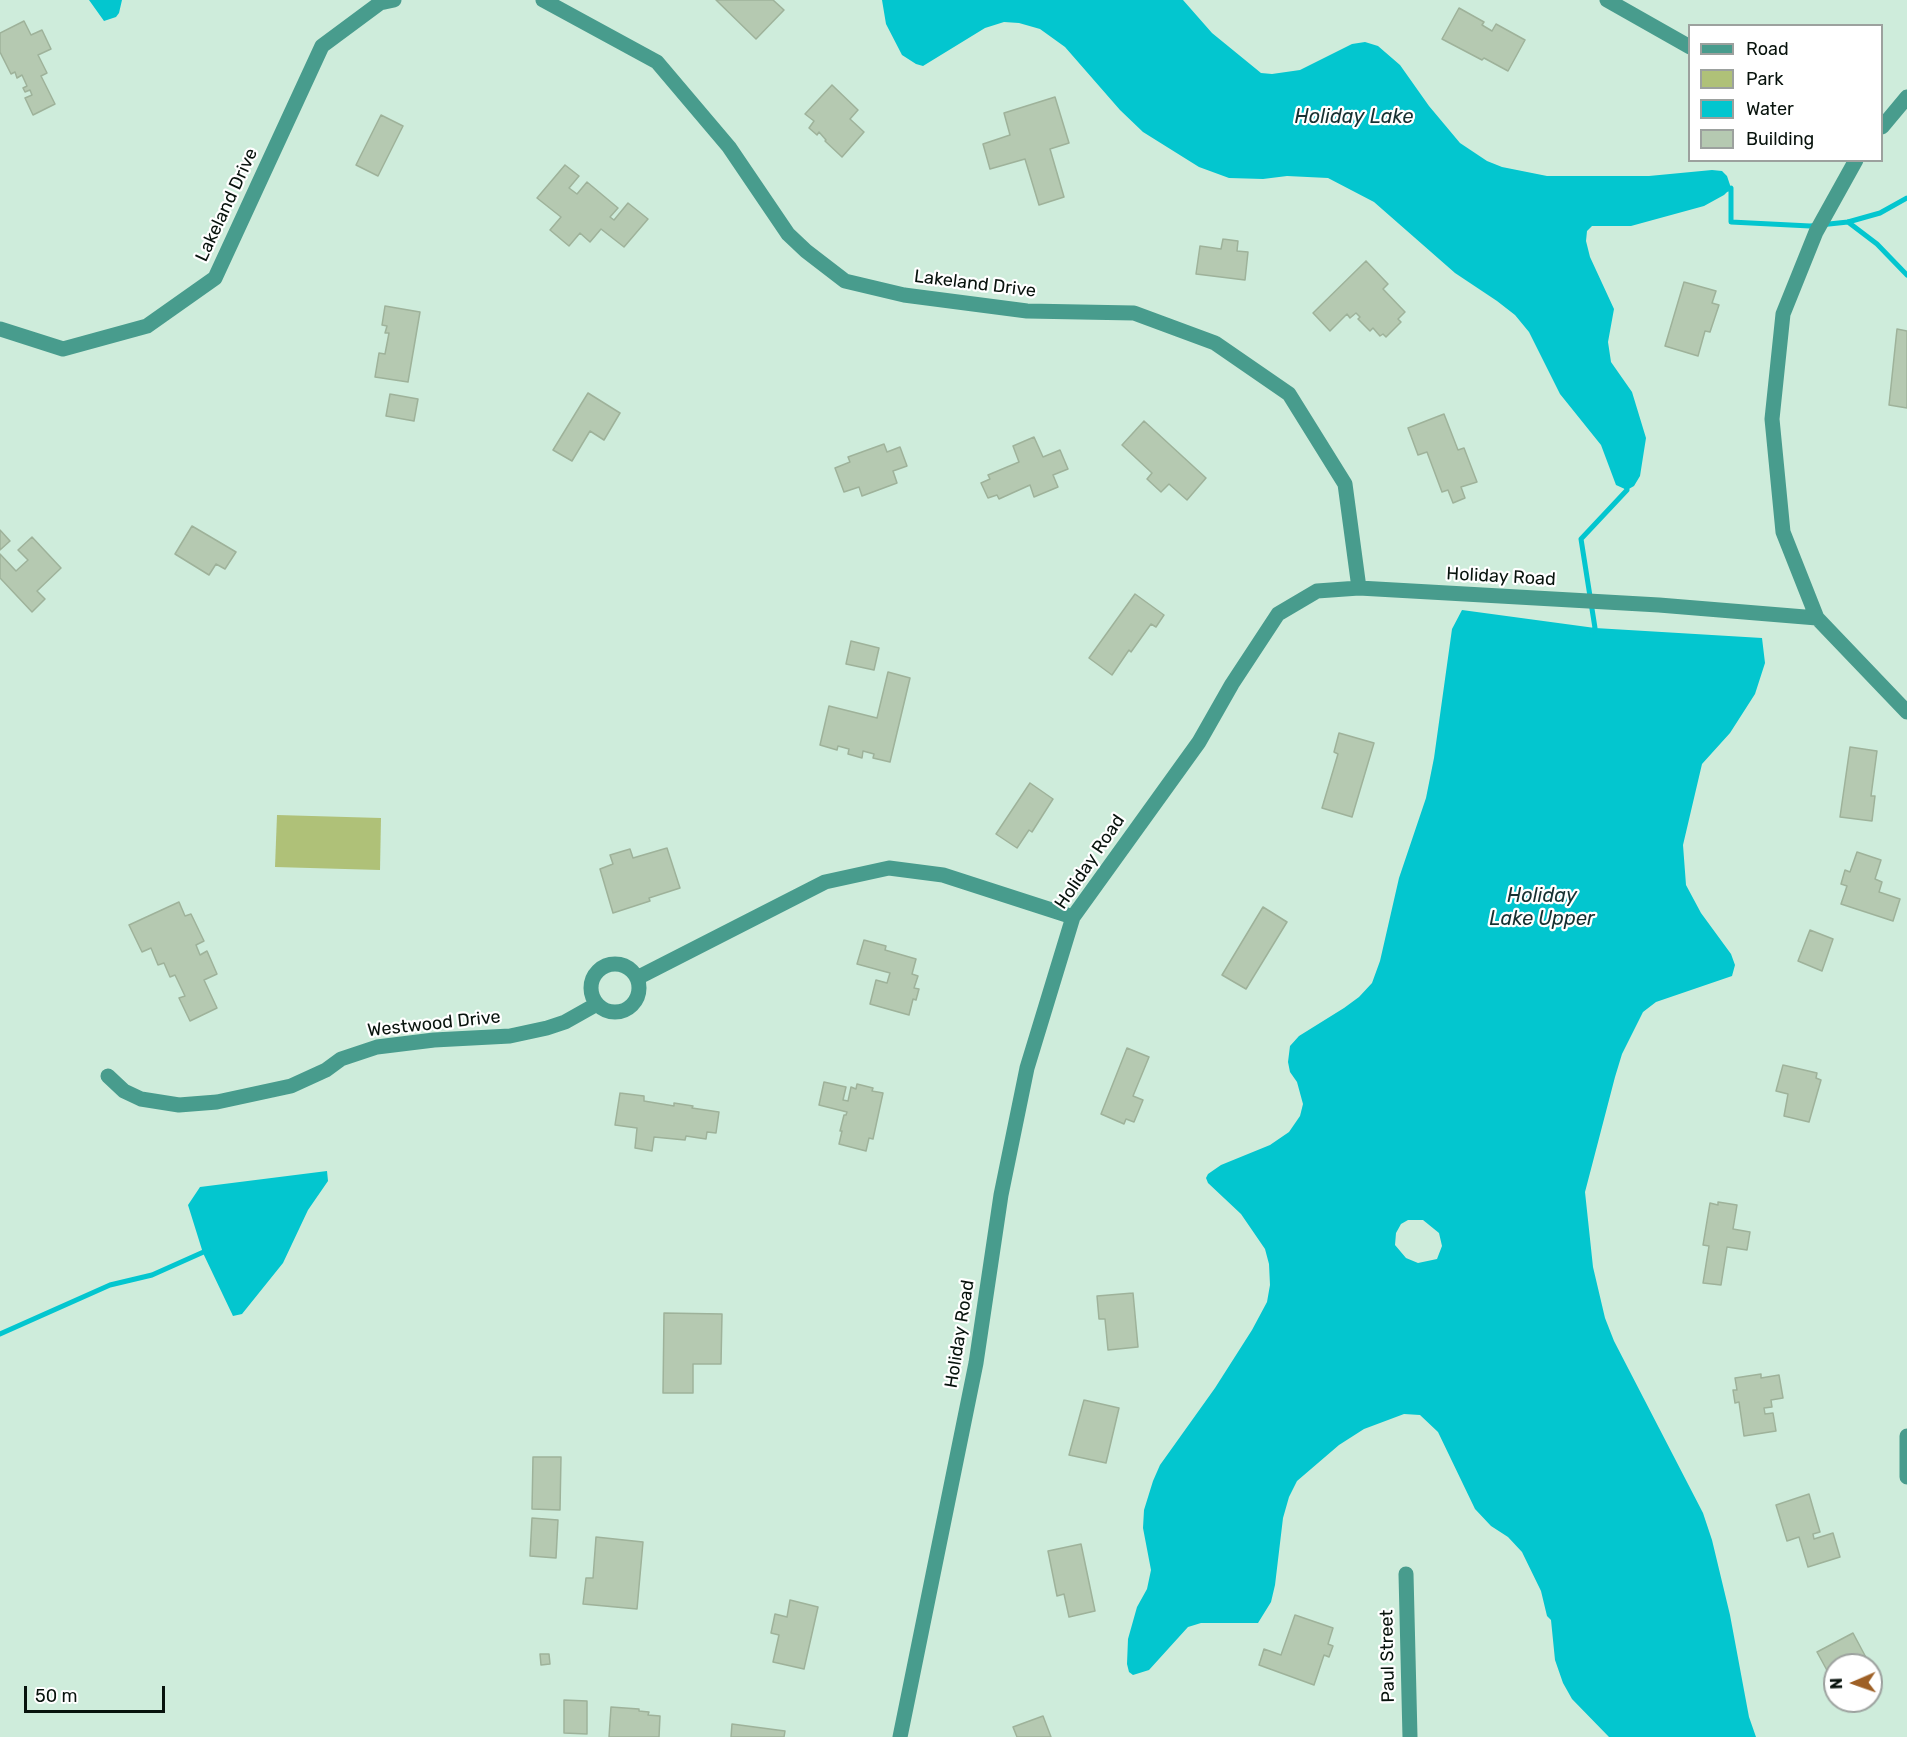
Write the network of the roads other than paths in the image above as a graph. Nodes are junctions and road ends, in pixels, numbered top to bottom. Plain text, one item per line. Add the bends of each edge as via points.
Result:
1 (394, 0) edge
2 (543, 0) edge
3 (1607, 0) edge
4 (1688, 45) edge
5 (1907, 97) edge
6 (1883, 125) edge
7 (1855, 162) edge
8 (0, 329) edge
9 (1359, 588) junction
10 (1817, 618) junction
11 (1907, 712) edge
12 (1073, 917) junction
13 (637, 978) junction
14 (597, 1004) junction
15 (108, 1076) dead end
16 (1907, 1436) edge
17 (1907, 1477) edge
18 (1406, 1574) dead end
19 (900, 1737) edge
20 (1410, 1737) edge

1 - 8 street, Lakeland Drive via 380,3 322,46 215,278 147,326 63,349
2 - 9 street, Lakeland Drive via 657,62 729,147 788,234 845,281 904,295 1027,311 1134,313 1215,343 1289,394 1345,484
3 - 4 street
5 - 6 street
7 - 10 street via 1816,232 1783,314 1772,420 1783,532
9 - 10 street, Holiday Road
9 - 12 street, Holiday Road via 1317,591 1278,614 1199,742
10 - 11 street
12 - 13 street via 943,874 889,868 825,882
12 - 19 street, Holiday Road via 1027,1068 1001,1195 976,1363
13 - 14 street via 636,1000 625,1010 610,1011
13 - 14 street via 626,966 602,967 592,980
14 - 15 street, Westwood Drive via 565,1022 510,1036 377,1047 341,1059 326,1071 291,1086 217,1102 179,1105 141,1099 124,1091
16 - 17 street
18 - 20 street, Paul Street

